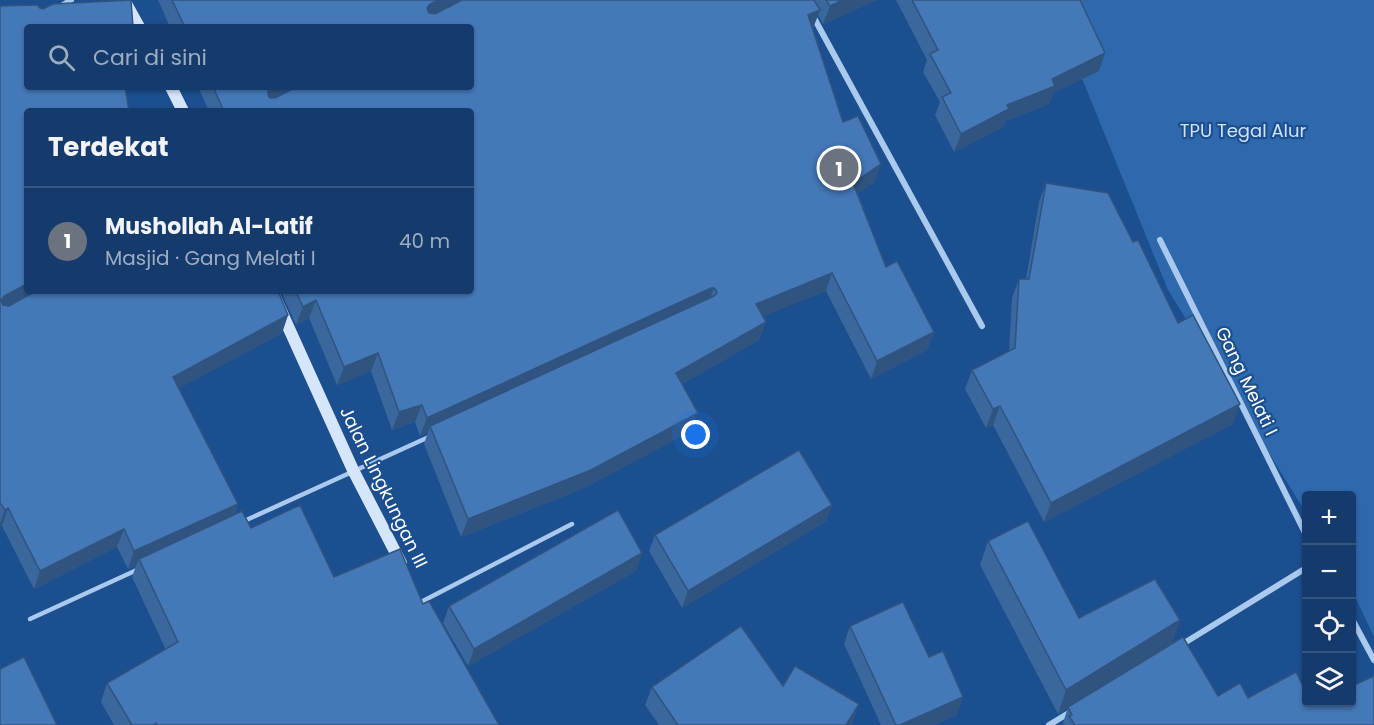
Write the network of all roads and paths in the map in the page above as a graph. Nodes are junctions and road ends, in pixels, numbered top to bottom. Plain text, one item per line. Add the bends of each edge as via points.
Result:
1 (71, 0) edge
2 (124, 0) edge
3 (810, 10) edge
4 (53, 11) edge
5 (137, 24) edge
6 (172, 90) edge
7 (182, 108) edge
8 (1160, 240) dead end
9 (273, 294) edge
10 (982, 326) dead end
11 (438, 433) edge
12 (353, 470) junction
13 (237, 524) edge
14 (572, 524) dead end
15 (1302, 527) edge
16 (149, 564) edge
17 (1302, 570) edge
18 (406, 572) edge
19 (422, 602) edge
20 (30, 619) dead end
21 (1356, 626) edge
22 (1178, 647) edge
23 (1373, 658) edge
24 (1079, 707) edge
25 (1050, 725) edge

1 - 4 street
2 - 5 street
3 - 10 street
6 - 7 street
8 - 15 street, Gang Melati I
9 - 12 street, Jalan Lingkungan III
11 - 12 lane
12 - 13 lane
12 - 18 street, Jalan Lingkungan III
14 - 19 lane
16 - 20 lane
17 - 22 street
21 - 23 street
24 - 25 street

